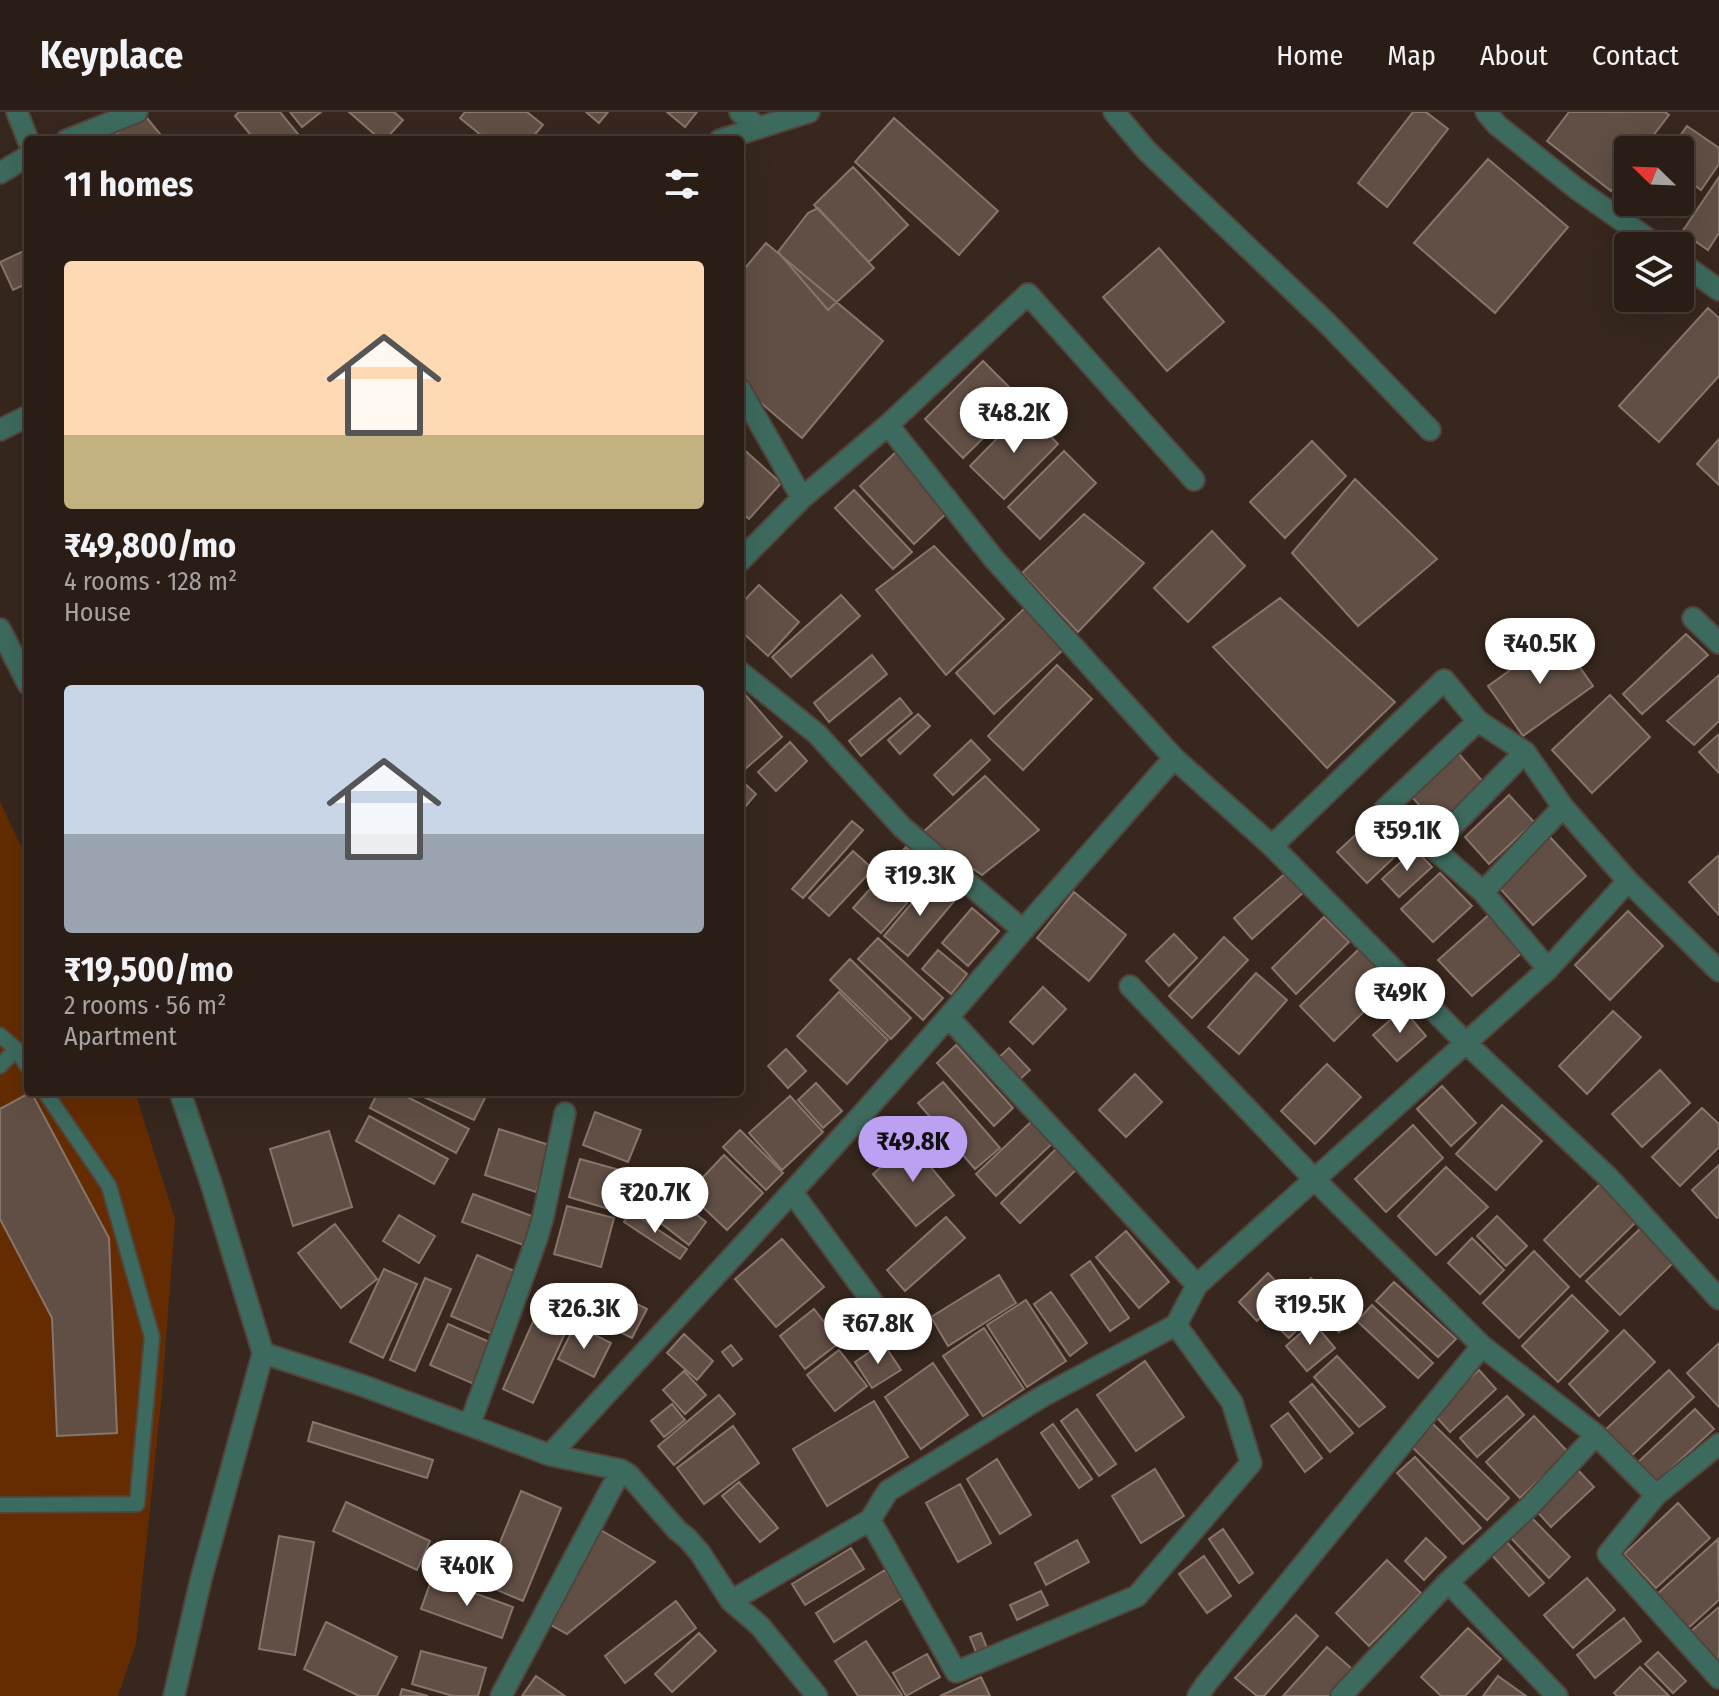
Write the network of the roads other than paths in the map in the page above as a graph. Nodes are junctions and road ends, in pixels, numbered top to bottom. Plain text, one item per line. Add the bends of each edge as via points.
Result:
1 (17, 112) edge
2 (137, 112) edge
3 (740, 112) edge
4 (809, 112) edge
5 (1114, 112) edge
6 (1499, 116) edge
7 (759, 128) junction
8 (26, 136) edge
9 (77, 136) edge
10 (733, 136) edge
11 (24, 158) edge
12 (0, 173) edge
13 (1638, 232) edge
14 (1694, 272) edge
15 (1719, 290) edge
16 (744, 396) edge
17 (24, 418) edge
18 (888, 425) junction
19 (0, 430) edge
20 (1430, 430) dead end
21 (1194, 480) dead end
22 (802, 498) junction
23 (744, 557) edge
24 (1693, 618) dead end
25 (0, 629) edge
26 (1719, 643) edge
27 (744, 675) edge
28 (24, 676) edge
29 (1478, 721) junction
30 (1525, 752) junction
31 (1174, 758) junction
32 (1563, 807) junction
33 (1272, 846) junction
34 (1432, 847) junction
35 (1628, 881) junction
36 (1483, 892) junction
37 (1023, 930) junction
38 (1548, 969) junction
39 (1719, 971) edge
40 (1130, 986) dead end
41 (949, 1018) junction
42 (0, 1035) edge
43 (1467, 1044) junction
44 (16, 1049) junction
45 (24, 1061) edge
46 (0, 1066) edge
47 (48, 1096) edge
48 (181, 1096) edge
49 (565, 1113) dead end
50 (1315, 1180) junction
51 (792, 1192) junction
52 (1197, 1285) junction
53 (1719, 1299) edge
54 (1176, 1325) junction
55 (896, 1334) dead end
56 (1482, 1346) junction
57 (263, 1353) junction
58 (470, 1424) junction
59 (1596, 1435) junction
60 (1719, 1444) edge
61 (550, 1455) junction
62 (621, 1470) junction
63 (1656, 1495) junction
64 (0, 1505) edge
65 (870, 1520) junction
66 (1448, 1582) junction
67 (731, 1601) junction
68 (1719, 1678) edge
69 (174, 1696) edge
70 (501, 1696) edge
71 (817, 1696) edge
72 (1198, 1696) edge
73 (1341, 1696) edge
74 (1557, 1696) edge

1 - 8 street
2 - 9 street
3 - 7 street
4 - 7 street
5 - 20 street via 1147,151
6 - 13 street via 1577,189
7 - 10 street
11 - 12 street
14 - 15 street
16 - 22 street
17 - 19 street
18 - 21 street via 1028,294
18 - 22 street
18 - 31 street via 994,559
22 - 23 street
24 - 26 street
25 - 28 street
27 - 37 street via 817,734 902,827
29 - 30 street
29 - 33 street via 1444,680
29 - 34 street via 1385,809
30 - 32 street
30 - 34 street
31 - 33 street
31 - 37 street
32 - 35 street
32 - 36 street
33 - 43 street
34 - 36 street
35 - 38 street
35 - 39 street
36 - 38 street
37 - 41 street
38 - 43 street
40 - 50 street
41 - 51 street
41 - 52 street
42 - 44 lane
43 - 50 street
43 - 53 street via 1609,1178
44 - 45 lane
44 - 46 lane
47 - 64 lane via 109,1186 152,1337 137,1504
48 - 57 street
49 - 58 street via 537,1238
50 - 52 street
50 - 56 street
51 - 55 street
51 - 61 street
52 - 54 street
54 - 65 street via 1043,1396 888,1491
54 - 65 street via 1232,1402 1251,1463 1137,1596 956,1672
56 - 59 street
56 - 72 street
57 - 58 street
57 - 69 street
58 - 61 street
59 - 63 street
59 - 66 street
60 - 63 street
61 - 62 street
62 - 67 street via 694,1545
62 - 70 street
63 - 68 street via 1608,1554
65 - 67 street
66 - 73 street
66 - 74 street
67 - 71 street via 760,1626

